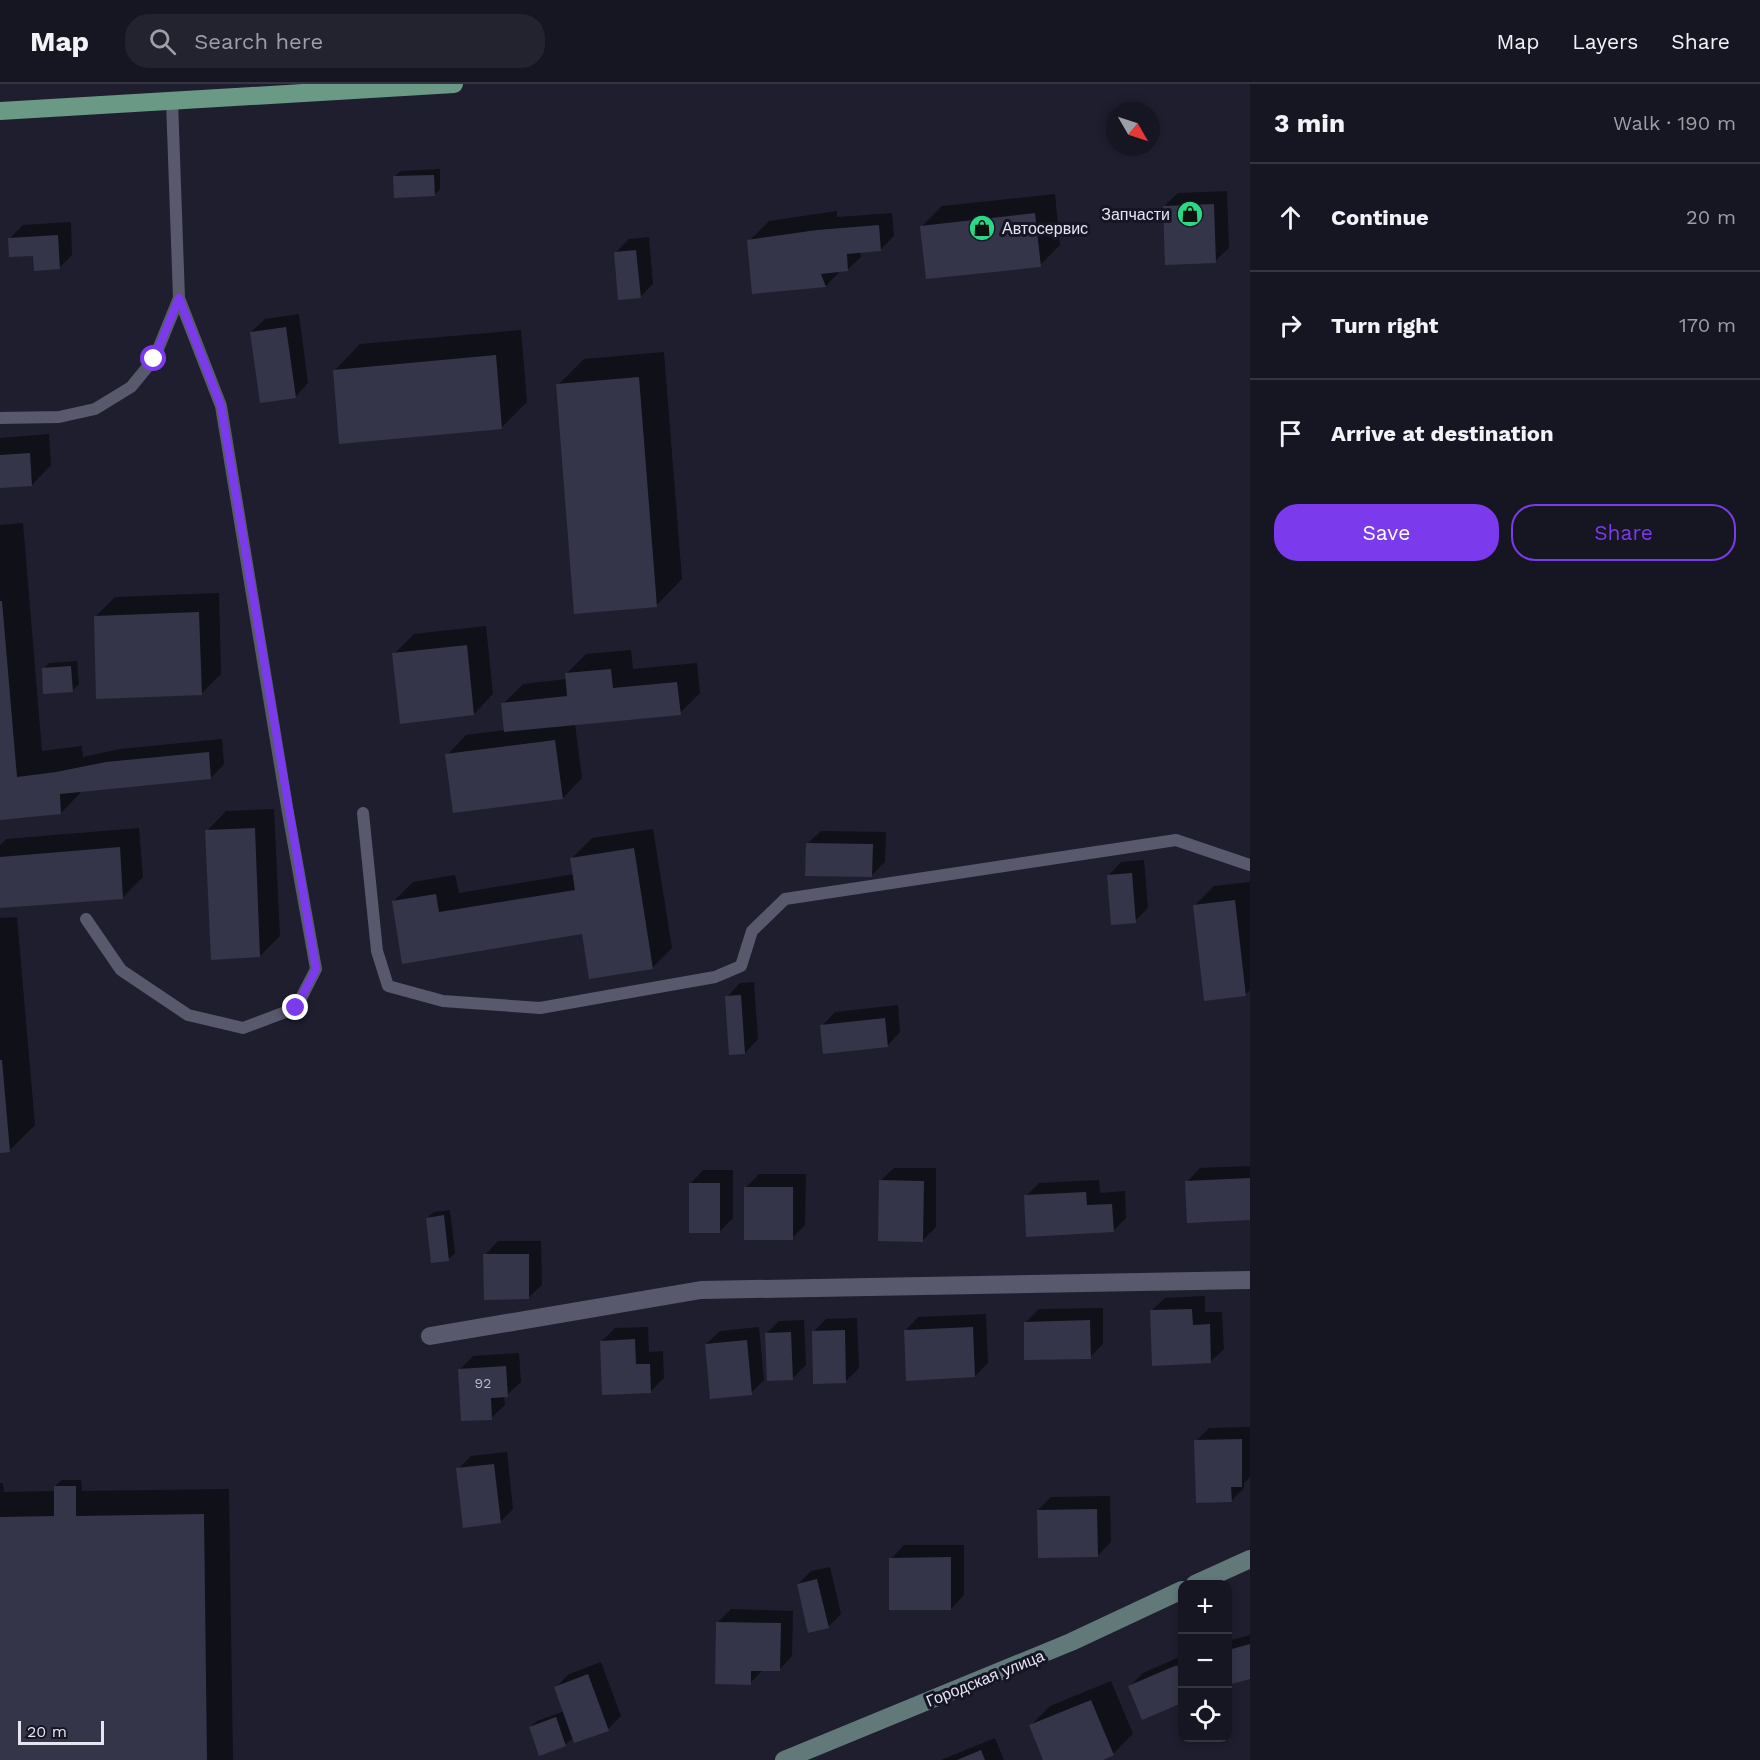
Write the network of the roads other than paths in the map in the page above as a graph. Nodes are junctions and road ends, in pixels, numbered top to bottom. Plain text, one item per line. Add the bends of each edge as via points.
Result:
1 (454, 84) edge
2 (171, 101) junction
3 (0, 111) edge
4 (179, 298) junction
5 (0, 417) edge
6 (363, 813) dead end
7 (1250, 865) edge
8 (86, 920) dead end
9 (1250, 1280) edge
10 (430, 1336) dead end
11 (1250, 1559) edge
12 (1204, 1580) edge
13 (1178, 1592) edge
14 (784, 1760) edge

1 - 2 main road
2 - 3 main road
2 - 4 lane
4 - 5 lane via 154,359 131,387 95,409 59,417
4 - 8 lane via 221,406 316,969 296,1008 243,1028 188,1015 121,970
6 - 7 lane via 377,951 388,986 443,1001 540,1008 715,977 741,966 752,931 785,899 1176,840
9 - 10 street via 700,1290
11 - 12 street
13 - 14 street, Городская улица via 1071,1642

